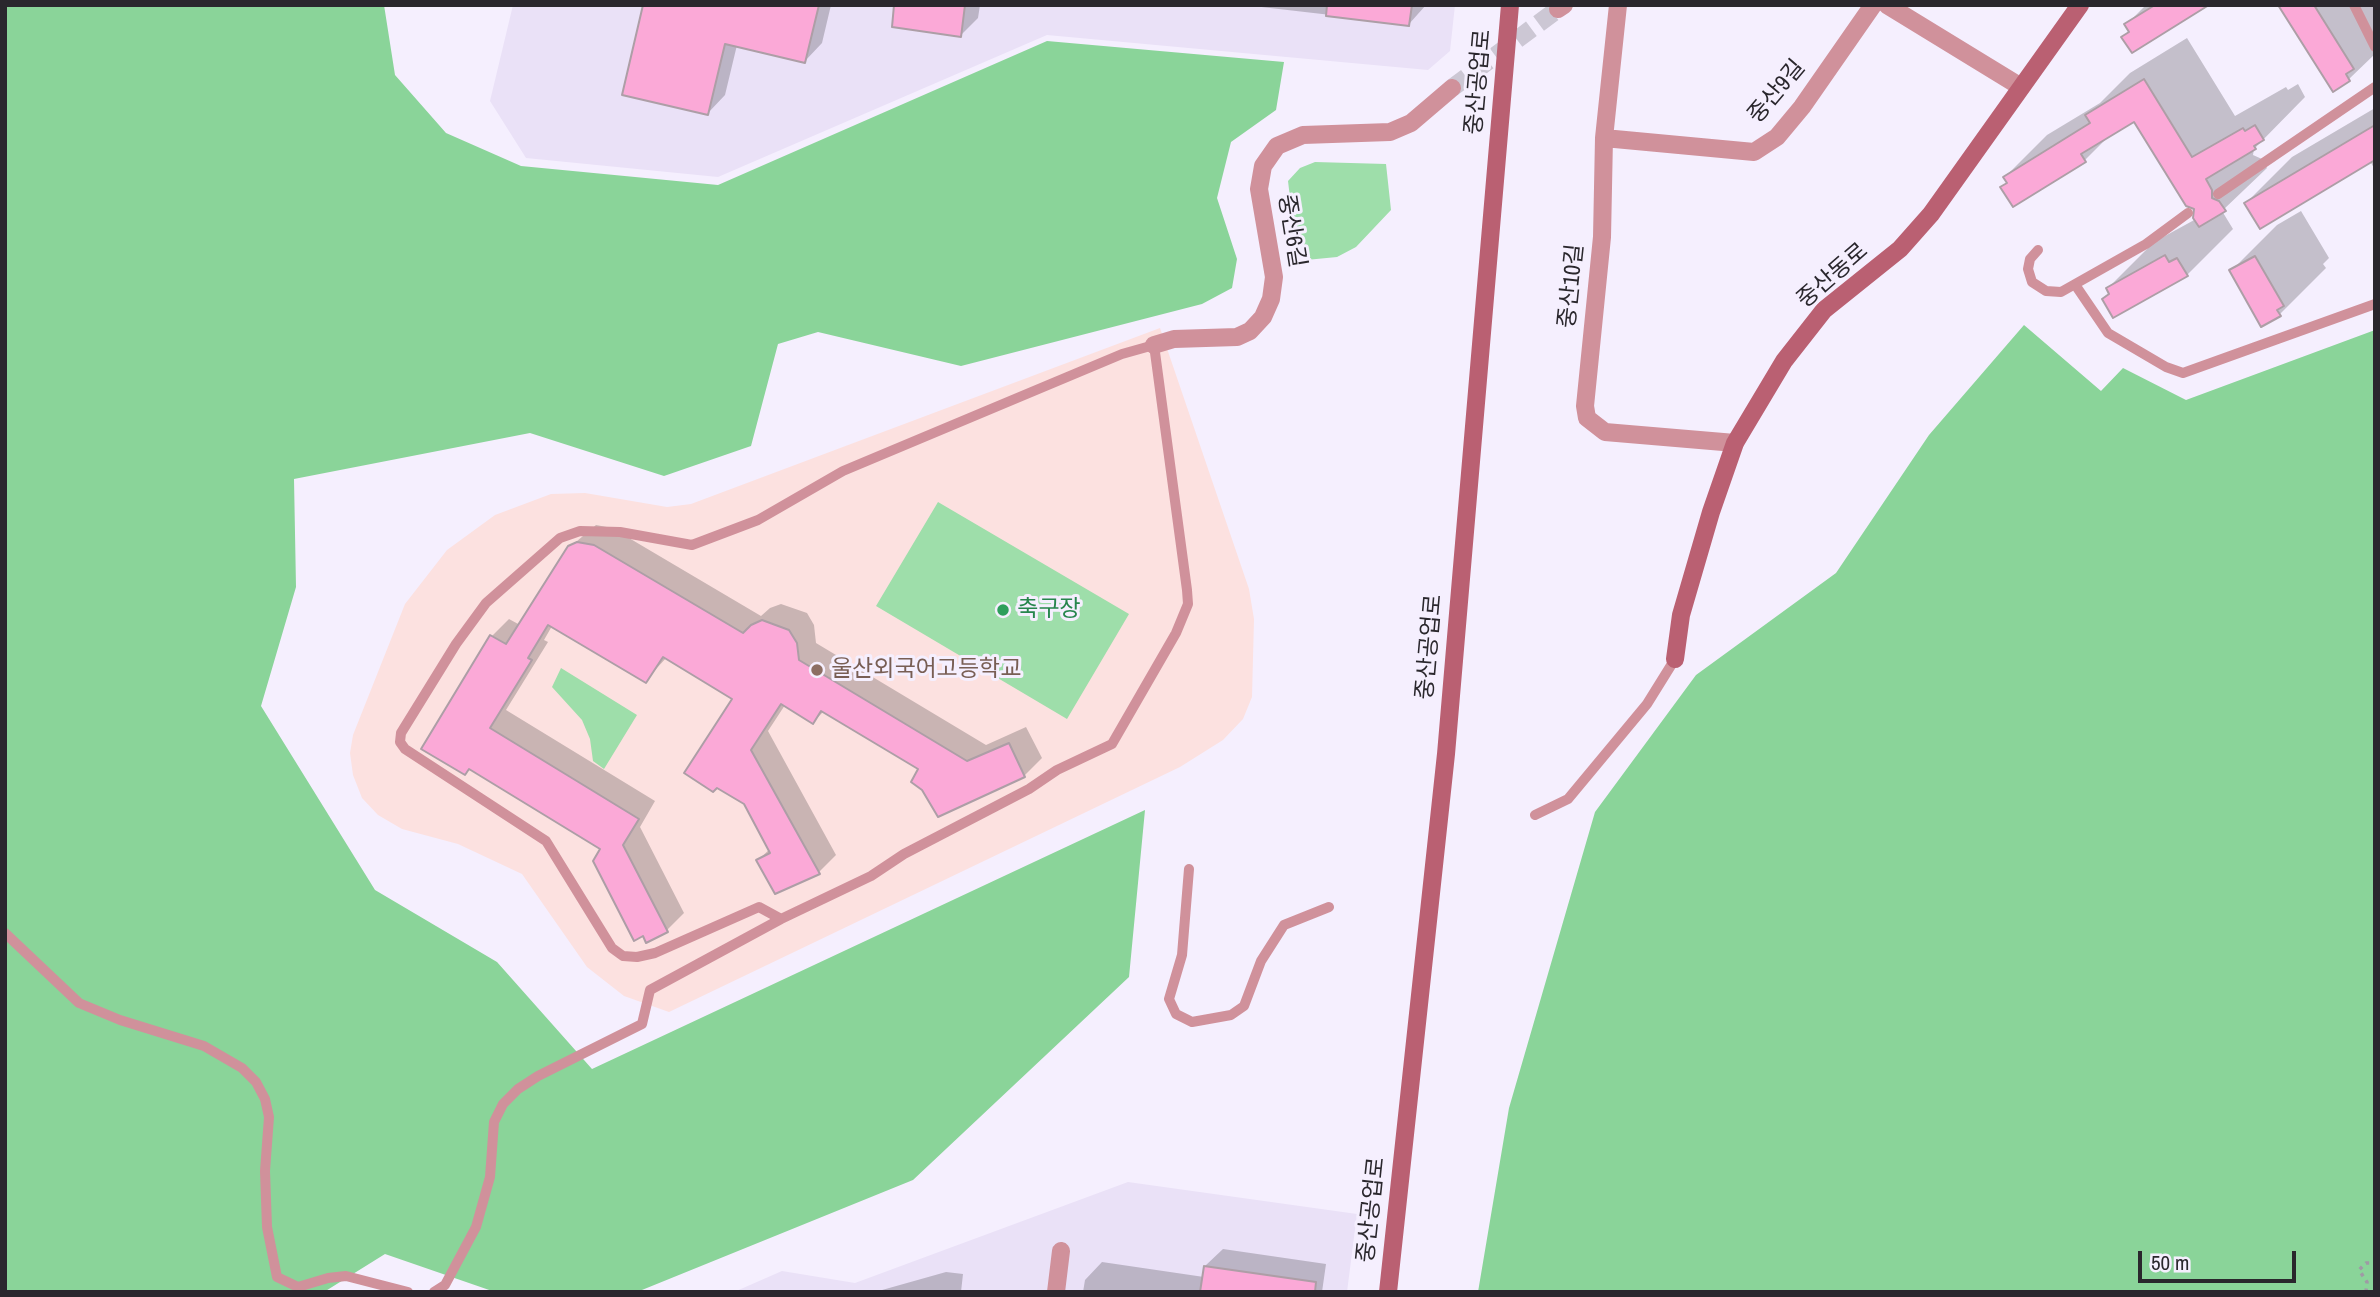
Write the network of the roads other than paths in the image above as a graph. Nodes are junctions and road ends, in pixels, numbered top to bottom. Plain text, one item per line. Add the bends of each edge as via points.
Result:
1 (1510, 5) edge
2 (1618, 5) edge
3 (1873, 5) edge
4 (1887, 5) edge
5 (2080, 5) edge
6 (2354, 5) edge
7 (2375, 47) edge
8 (2375, 87) edge
9 (1452, 88) tunnel mouth
10 (2021, 88) junction
11 (1604, 138) junction
12 (2218, 194) dead end
13 (2188, 213) dead end
14 (2038, 250) dead end
15 (2076, 286) junction
16 (2375, 304) edge
17 (1154, 345) junction
18 (1735, 443) junction
19 (1675, 659) joint
20 (1535, 815) dead end
21 (1189, 869) dead end
22 (1329, 907) dead end
23 (781, 919) junction
24 (5, 933) edge
25 (1061, 1251) dead end
26 (408, 1292) edge
27 (434, 1292) edge
28 (1056, 1292) edge
29 (1388, 1292) edge

1 - 29 street, 중산공업로 via 1446,754
2 - 11 street, 중산10길
3 - 11 street, 중산9길 via 1802,107 1777,137 1754,152
4 - 10 street
5 - 10 street, 중산동로
6 - 7 lane
8 - 12 lane
9 - 17 street, 중산6길 via 1411,122 1390,132 1303,135 1277,146 1264,166 1259,190 1274,278 1263,317 1237,337
10 - 18 street, 중산동로 via 1908,240 1824,310 1784,361
11 - 18 street, 중산10길 via 1602,237 1587,418 1605,432
13 - 15 lane
14 - 15 lane via 2028,269 2032,282 2046,291
15 - 16 lane via 2108,333 2166,368 2183,373
17 - 23 lane via 1188,604 1120,735 1112,744 1057,770 871,876
17 - 23 lane via 1122,354 843,471 758,520 692,545 620,532 580,531 560,538 486,603 401,733 405,749 546,841 612,948 623,956 655,953 759,907
18 - 19 street, 중산동로 via 1681,615
19 - 20 lane via 1647,704 1568,799
21 - 22 lane via 1182,955 1169,999 1176,1014 1192,1023 1231,1015 1244,1006 1261,961 1284,925
23 - 27 lane via 650,990 642,1024 538,1076 503,1104 494,1122 490,1177 476,1227 445,1285
24 - 26 lane via 79,1003 204,1046 242,1068 256,1082 269,1117 267,1227 277,1277 298,1287 346,1276
25 - 28 street

